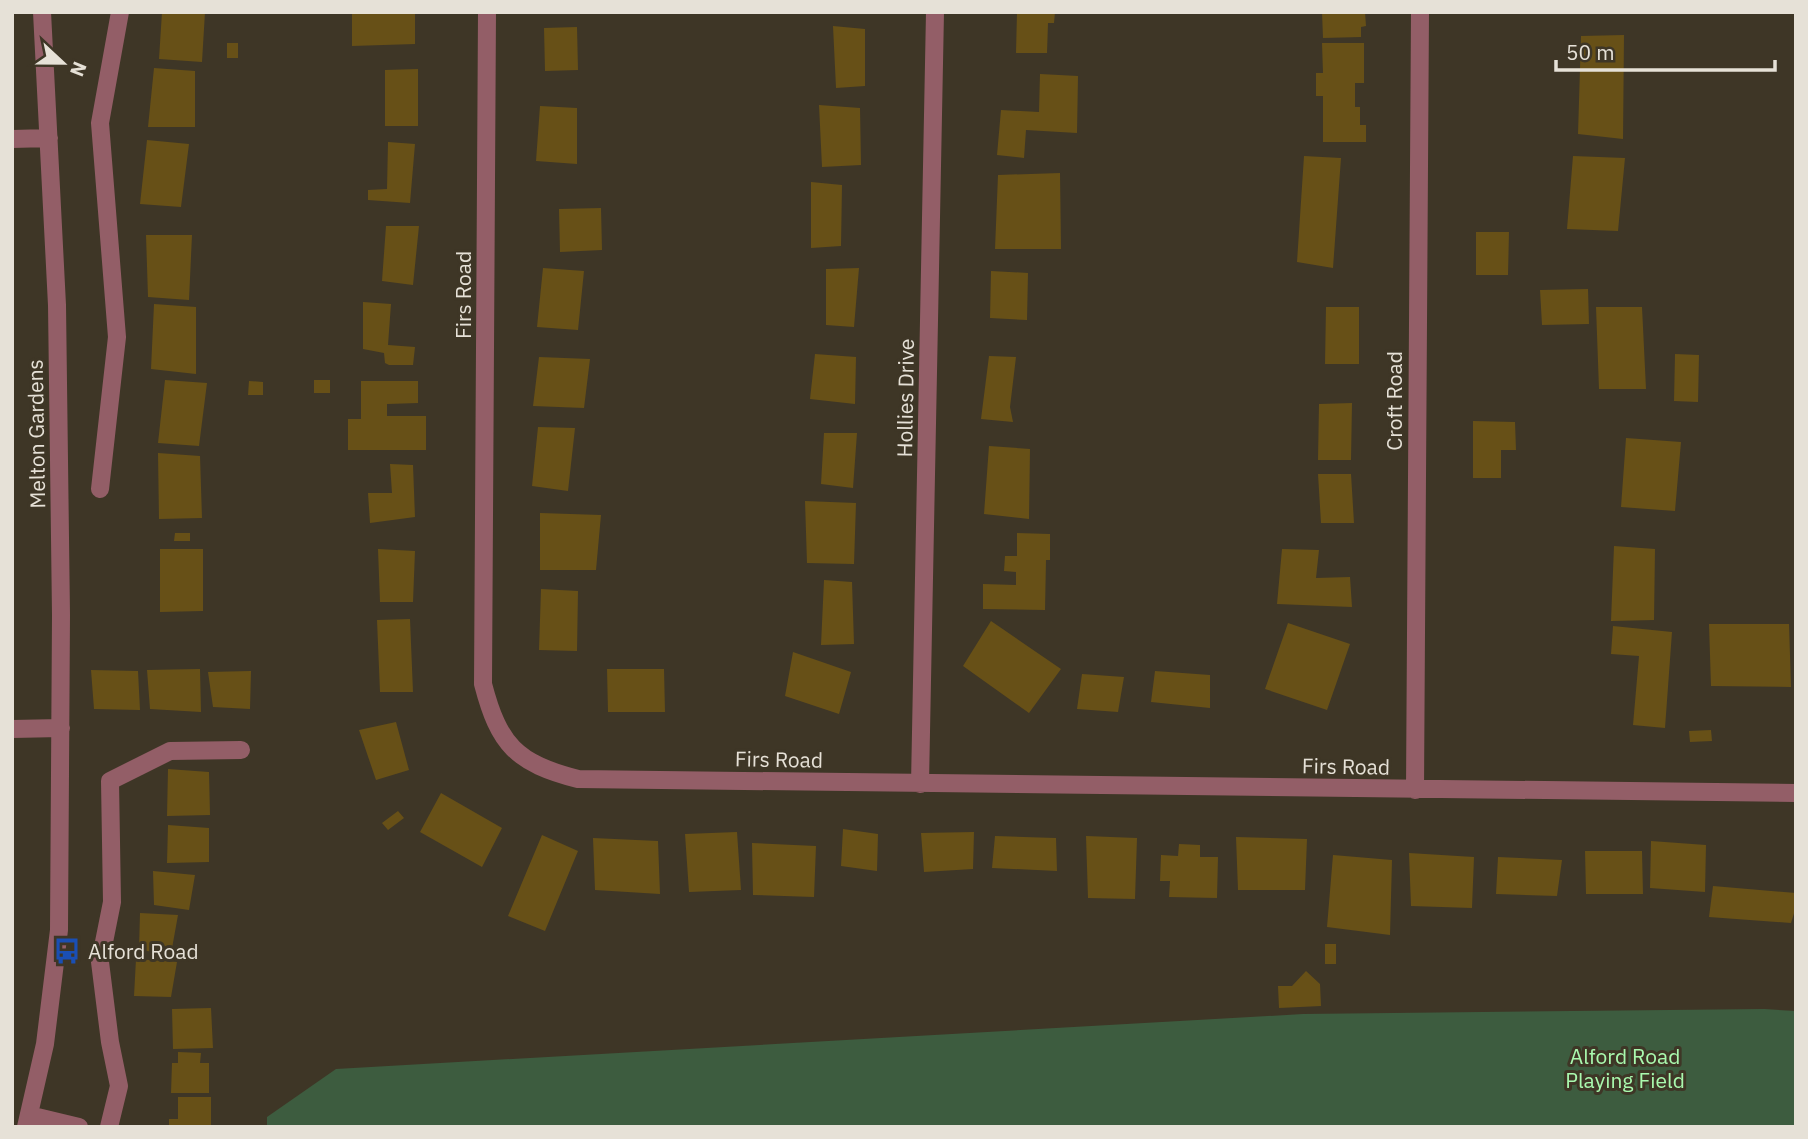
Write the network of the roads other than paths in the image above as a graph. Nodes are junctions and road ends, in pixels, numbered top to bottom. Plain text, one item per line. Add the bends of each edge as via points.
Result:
1 (42, 12) edge
2 (120, 12) edge
3 (487, 12) edge
4 (935, 12) edge
5 (1420, 12) edge
6 (49, 138) junction
7 (12, 139) edge
8 (100, 489) dead end
9 (12, 729) edge
10 (61, 729) junction
11 (241, 750) dead end
12 (920, 784) junction
13 (1415, 790) junction
14 (1796, 793) edge
15 (28, 1121) edge
16 (79, 1127) edge
17 (109, 1127) edge

1 - 6 street, Melton Gardens
2 - 8 street via 100,123 117,337
3 - 12 street, Firs Road via 483,684 502,735 526,760 578,779
4 - 12 street, Hollies Drive
5 - 13 street, Croft Road
6 - 7 street
6 - 10 street, Melton Gardens via 57,305
9 - 10 street
10 - 15 street, Melton Gardens via 59,930 45,1044
11 - 17 street via 170,751 110,780 112,902 100,962 119,1086
12 - 13 street, Firs Road
13 - 14 street, Firs Road
15 - 16 street, Melton Gardens

